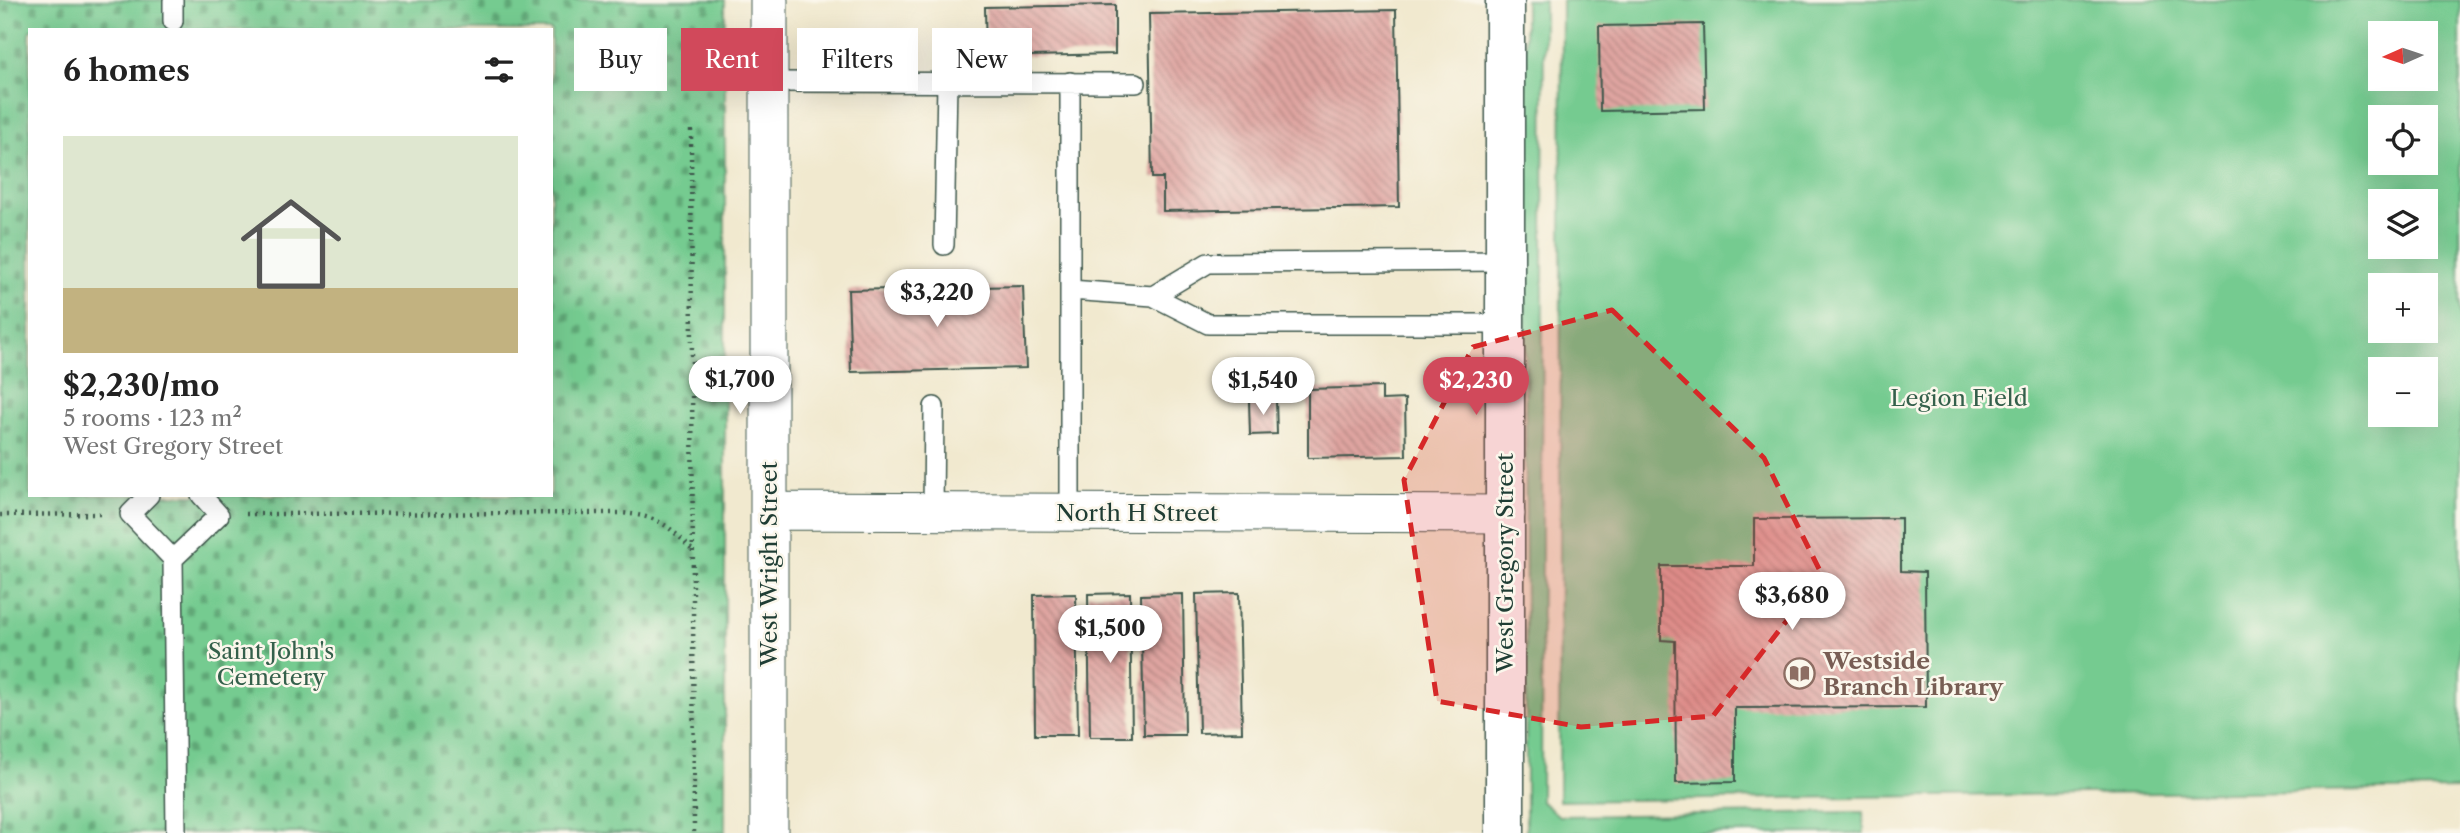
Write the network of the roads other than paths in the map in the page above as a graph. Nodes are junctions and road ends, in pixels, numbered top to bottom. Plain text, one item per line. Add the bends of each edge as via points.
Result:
1 (173, 0) edge
2 (769, 0) edge
3 (1505, 0) edge
4 (173, 21) dead end
5 (769, 28) edge
6 (783, 82) edge
7 (932, 82) edge
8 (1032, 82) edge
9 (1070, 82) junction
10 (1136, 83) dead end
11 (769, 91) edge
12 (947, 91) edge
13 (944, 244) dead end
14 (1505, 261) junction
15 (1070, 290) junction
16 (1153, 296) junction
17 (1506, 324) junction
18 (934, 407) dead end
19 (147, 497) edge
20 (203, 497) edge
21 (769, 511) junction
22 (933, 511) junction
23 (1070, 512) junction
24 (1506, 514) junction
25 (173, 559) junction
26 (176, 833) edge
27 (769, 833) edge
28 (1505, 833) edge

1 - 4 lane
2 - 5 street, West Wright Street
3 - 14 street, West Gregory Street
6 - 7 lane
8 - 9 lane
9 - 10 lane
9 - 15 lane
11 - 21 street, West Wright Street
12 - 13 lane
14 - 16 lane via 1208,263
14 - 17 street, West Gregory Street
15 - 16 lane
15 - 23 lane
16 - 17 lane via 1208,324
17 - 24 street, West Gregory Street
18 - 22 lane
19 - 25 lane via 130,514
20 - 25 lane via 219,515
21 - 22 street, North H Street
21 - 27 street, West Wright Street
22 - 23 street, North H Street
23 - 24 street, North H Street
24 - 28 street, West Gregory Street
25 - 26 lane

